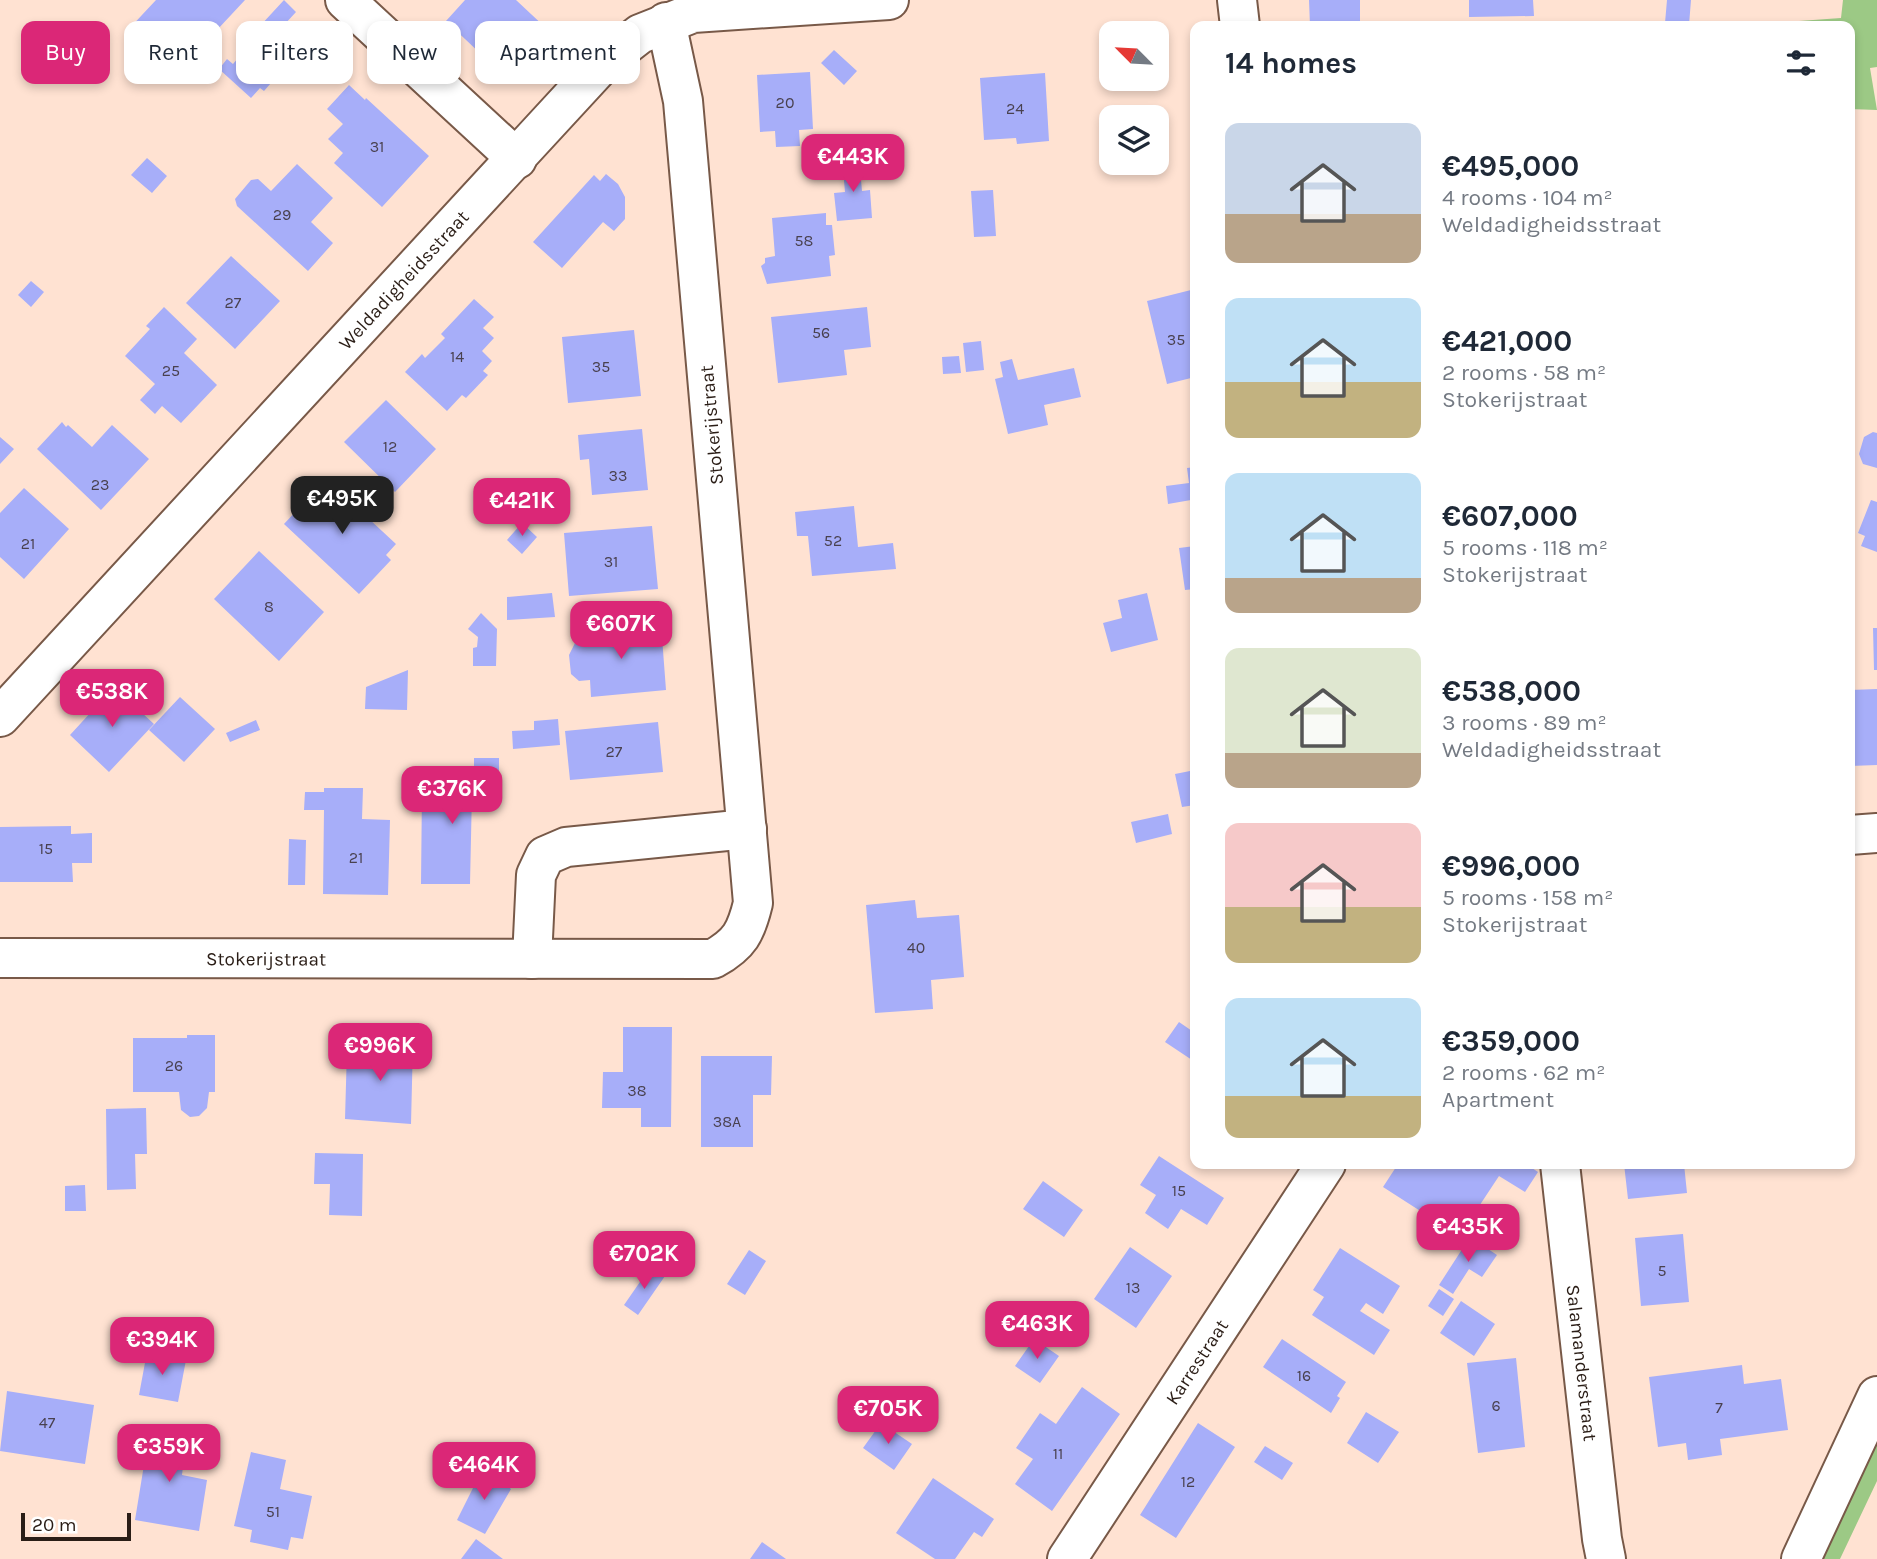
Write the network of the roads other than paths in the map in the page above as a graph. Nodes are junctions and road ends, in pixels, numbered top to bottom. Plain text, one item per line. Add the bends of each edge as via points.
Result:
1 (345, 0) edge
2 (889, 0) edge
3 (1237, 0) edge
4 (1239, 21) edge
5 (666, 22) junction
6 (517, 159) junction
7 (0, 717) edge
8 (747, 829) junction
9 (1877, 834) edge
10 (1855, 835) edge
11 (0, 958) edge
12 (533, 958) junction
13 (1323, 1169) edge
14 (1561, 1169) edge
15 (1877, 1396) edge
16 (1067, 1559) edge
17 (1606, 1559) edge
18 (1801, 1559) edge

1 - 6 street
2 - 5 street, Weldadigheidsstraat via 692,13
3 - 4 street
5 - 6 street, Weldadigheidsstraat via 640,34 604,62
5 - 8 street, Stokerijstraat via 683,101
6 - 7 street, Weldadigheidsstraat
8 - 12 street via 566,847 545,856 536,875
8 - 12 street, Stokerijstraat via 753,903 746,930 731,949 713,959
9 - 10 street
11 - 12 street, Stokerijstraat
13 - 16 street, Karrestraat
14 - 17 street, Salamanderstraat
15 - 18 street

